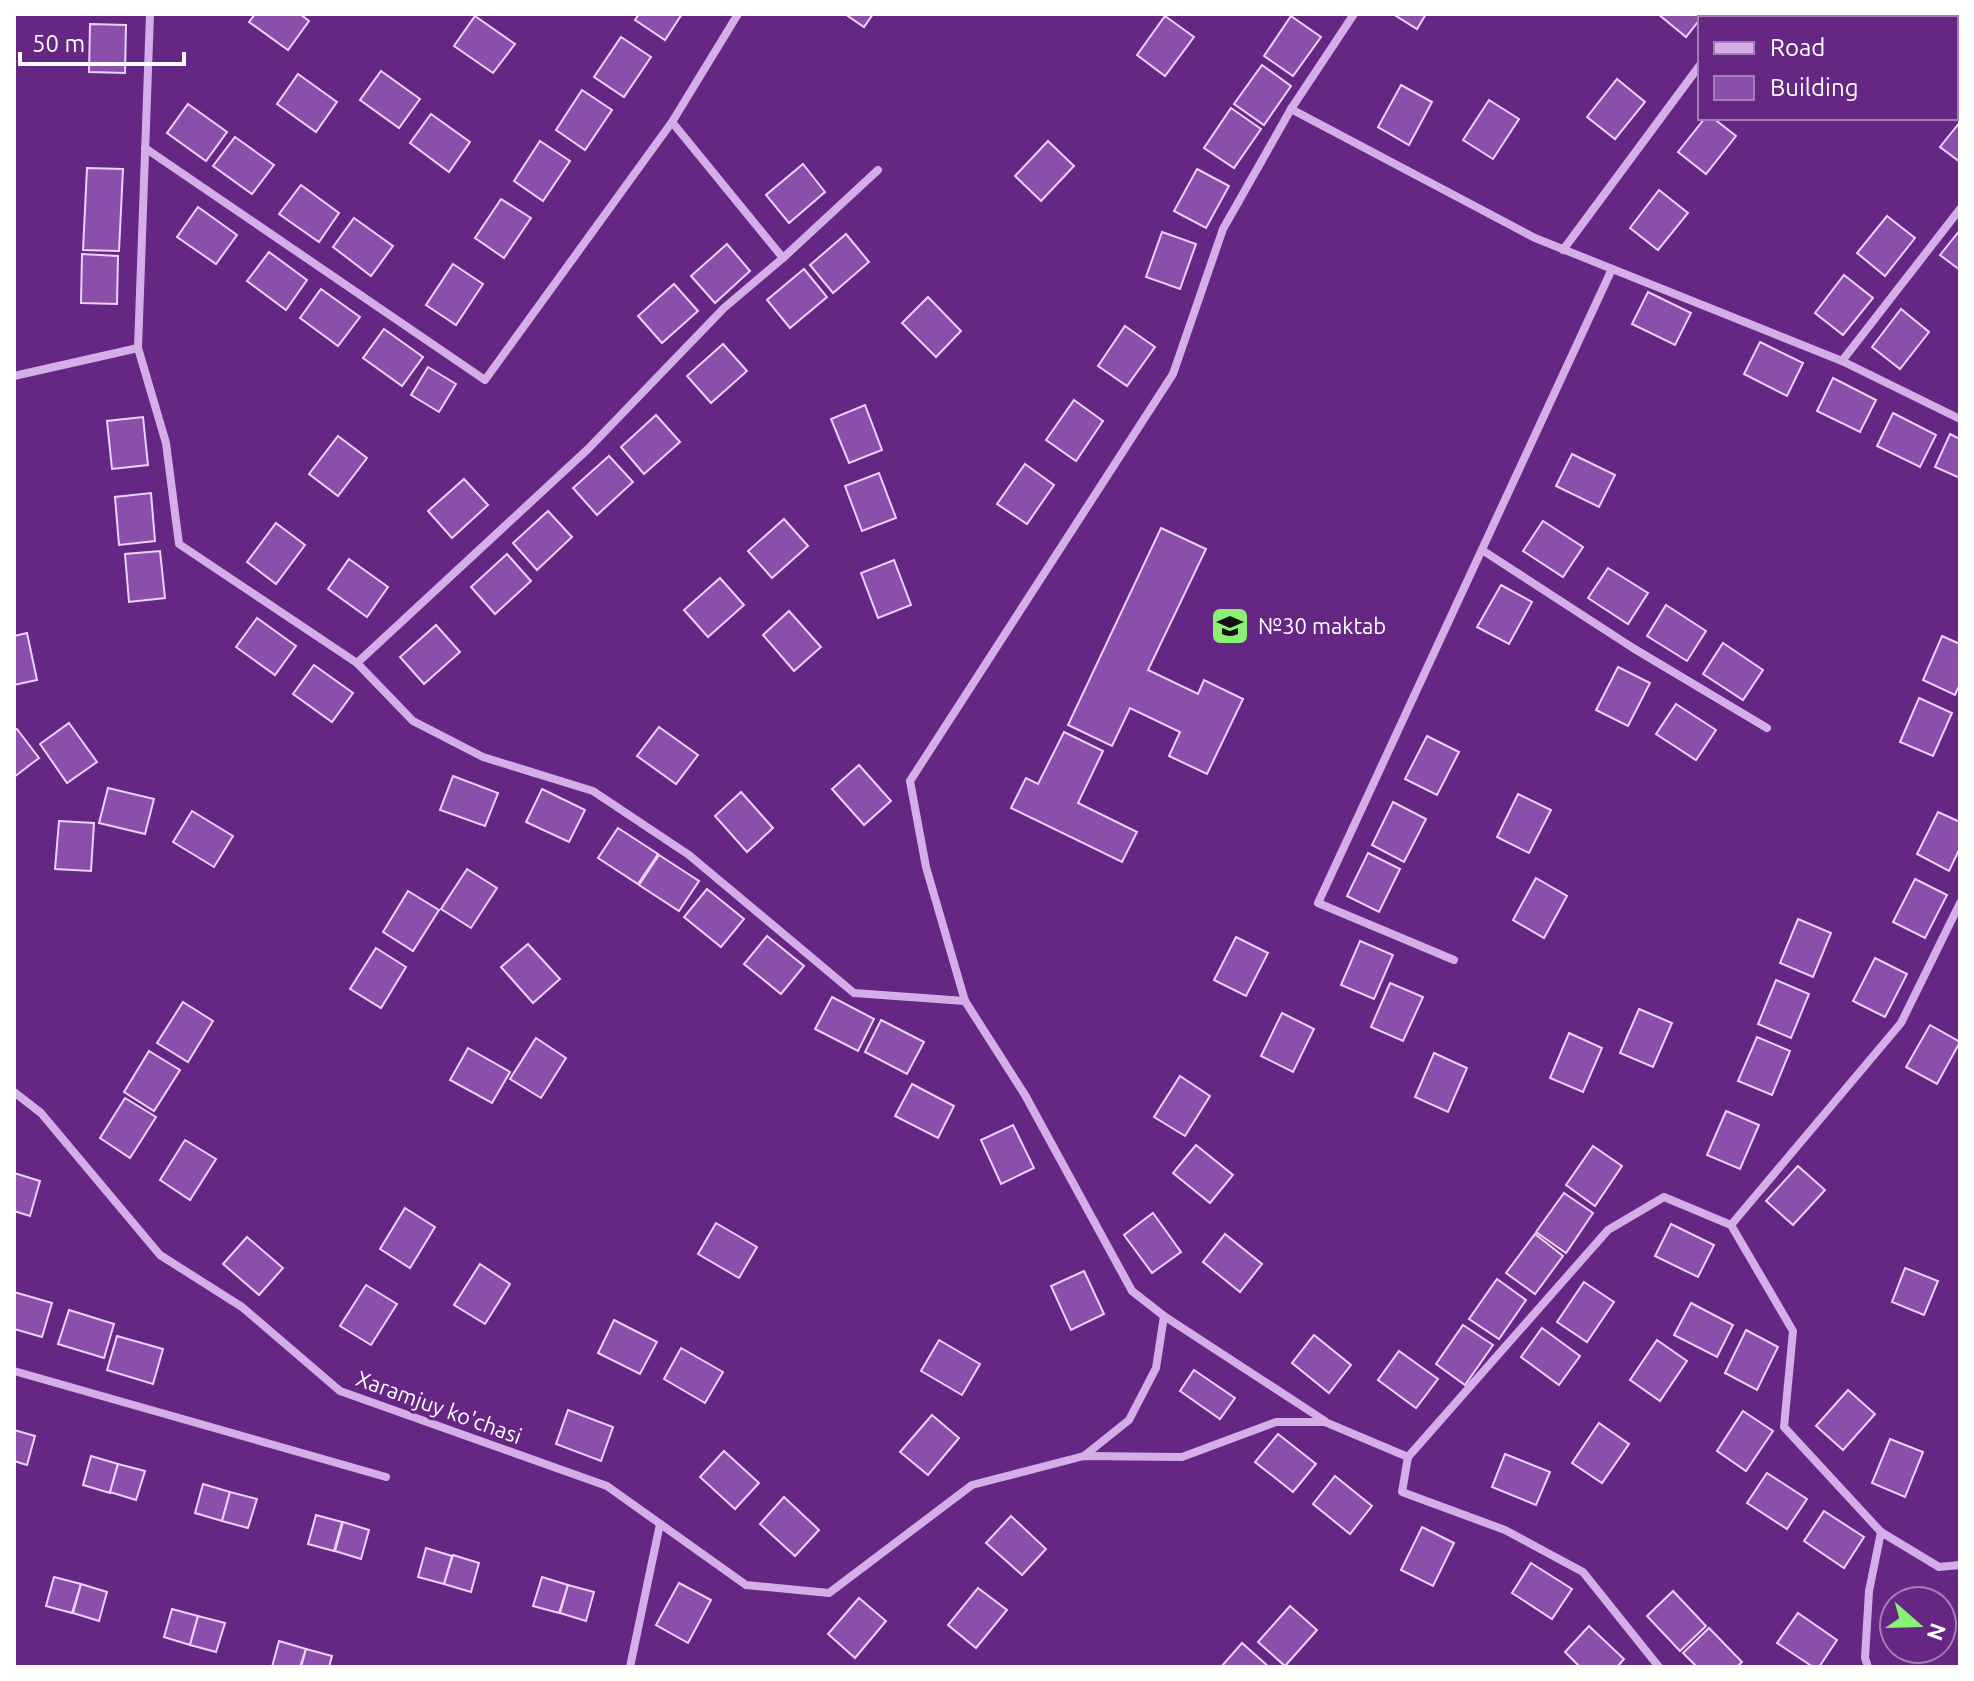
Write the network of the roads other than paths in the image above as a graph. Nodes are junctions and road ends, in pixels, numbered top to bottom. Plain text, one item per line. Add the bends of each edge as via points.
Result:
1 (150, 14) edge
2 (738, 14) edge
3 (1354, 14) edge
4 (1698, 68) edge
5 (1291, 109) junction
6 (672, 122) junction
7 (145, 148) junction
8 (878, 170) dead end
9 (1960, 209) edge
10 (1563, 250) junction
11 (783, 258) junction
12 (1612, 269) junction
13 (138, 348) junction
14 (1842, 361) junction
15 (14, 376) edge
16 (1960, 419) edge
17 (1482, 550) junction
18 (357, 663) junction
19 (1767, 728) dead end
20 (1960, 903) edge
21 (1454, 960) dead end
22 (965, 1001) junction
23 (14, 1092) edge
24 (1731, 1225) junction
25 (1164, 1316) junction
26 (14, 1371) edge
27 (1325, 1422) junction
28 (1084, 1456) junction
29 (1408, 1457) junction
30 (386, 1477) dead end
31 (660, 1524) junction
32 (1881, 1532) junction
33 (1960, 1565) edge
34 (630, 1667) edge
35 (1659, 1667) edge
36 (1868, 1667) edge

1 - 7 street
2 - 6 street
3 - 5 street
4 - 10 street
5 - 10 street
5 - 22 street via 1223,229 1173,374 910,781 926,867
6 - 7 street via 485,380
6 - 11 street
7 - 13 street
8 - 11 street
9 - 14 street
10 - 12 street
11 - 18 street via 724,308 588,449
12 - 14 street
12 - 17 street
13 - 15 street
13 - 18 street via 166,443 179,544
14 - 16 street
17 - 19 street
17 - 21 street via 1318,903
18 - 22 street via 413,721 483,757 593,791 689,855 854,993
20 - 24 street via 1901,1023
22 - 25 street via 1025,1095 1132,1291
23 - 31 street, Xaramjuy ko'chasi via 41,1113 160,1255 242,1307 340,1391 607,1486
24 - 29 street via 1664,1197 1608,1230
24 - 32 street via 1793,1331 1784,1427
25 - 27 street
25 - 28 street via 1156,1368 1129,1420
26 - 30 street
27 - 28 street via 1276,1422 1182,1457
27 - 29 street
28 - 31 street, Xaramjuy ko'chasi via 972,1485 829,1593 746,1585
29 - 35 street via 1402,1492 1505,1530 1583,1572
31 - 34 street
32 - 33 street via 1939,1567
32 - 36 street via 1869,1591

